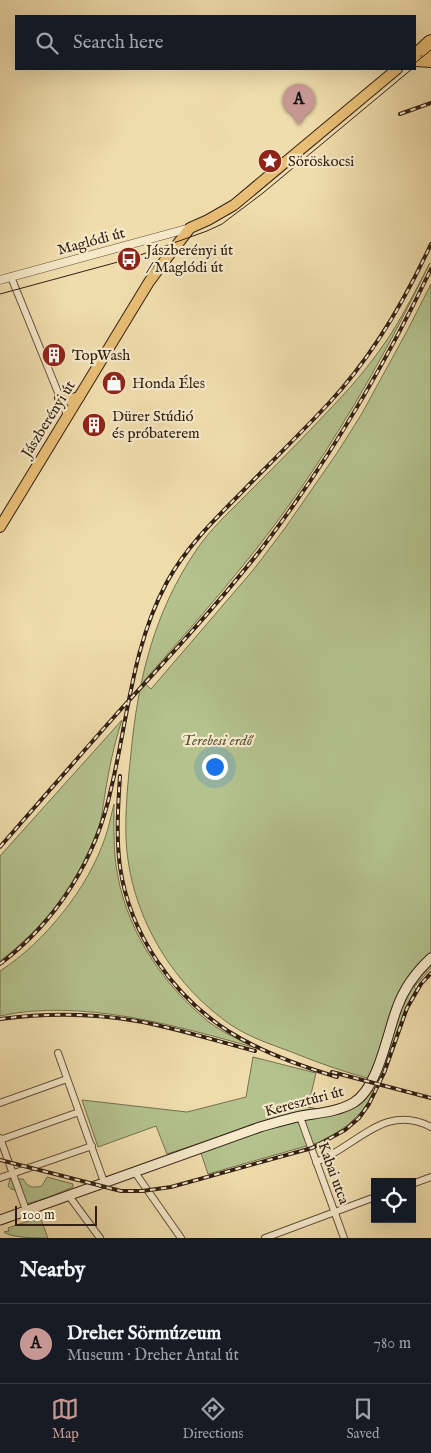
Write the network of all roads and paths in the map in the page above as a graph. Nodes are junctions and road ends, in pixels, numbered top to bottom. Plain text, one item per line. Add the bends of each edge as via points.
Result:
1 (431, 40) edge
2 (416, 53) edge
3 (416, 61) edge
4 (431, 61) edge
5 (396, 70) edge
6 (190, 228) junction
7 (10, 277) junction
8 (0, 280) edge
9 (79, 397) junction
10 (60, 398) junction
11 (68, 417) junction
12 (0, 526) edge
13 (431, 958) edge
14 (58, 1053) dead end
15 (67, 1079) junction
16 (0, 1103) edge
17 (79, 1112) junction
18 (300, 1117) junction
19 (431, 1127) edge
20 (0, 1139) edge
21 (92, 1146) junction
22 (316, 1162) junction
23 (134, 1171) junction
24 (12, 1174) junction
25 (431, 1177) edge
26 (0, 1178) edge
27 (104, 1182) junction
28 (416, 1183) edge
29 (69, 1196) junction
30 (371, 1198) edge
31 (26, 1210) junction
32 (334, 1212) junction
33 (0, 1220) edge
34 (100, 1238) edge
35 (181, 1238) edge
36 (265, 1238) edge
37 (344, 1238) edge

1 - 2 main road
1 - 4 main road via 426,52
3 - 4 main road
5 - 6 main road via 234,205
6 - 7 street, Maglódi út
6 - 9 main road, Jászberényi út via 149,282
7 - 8 street, Maglódi út
7 - 10 street
9 - 10 main road via 70,400
9 - 11 main road, Jászberényi út
10 - 11 street
11 - 12 main road, Jászberényi út
13 - 18 main road, Keresztúri út via 416,974 397,1007 366,1091 345,1107
14 - 15 street
15 - 16 street
15 - 17 street
17 - 20 street
17 - 21 street
18 - 22 street, Kabai utca
18 - 23 main road, Keresztúri út via 260,1127
19 - 22 street via 408,1118 391,1120
20 - 24 street
21 - 24 street
21 - 27 street
22 - 32 street, Kabai utca
23 - 27 main road, Keresztúri út
23 - 35 street
24 - 26 street
24 - 31 street
25 - 28 street
27 - 29 main road, Keresztúri út
29 - 31 main road, Keresztúri út
29 - 34 street
30 - 32 street
31 - 33 main road, Keresztúri út
32 - 36 street
32 - 37 street, Kabai utca

